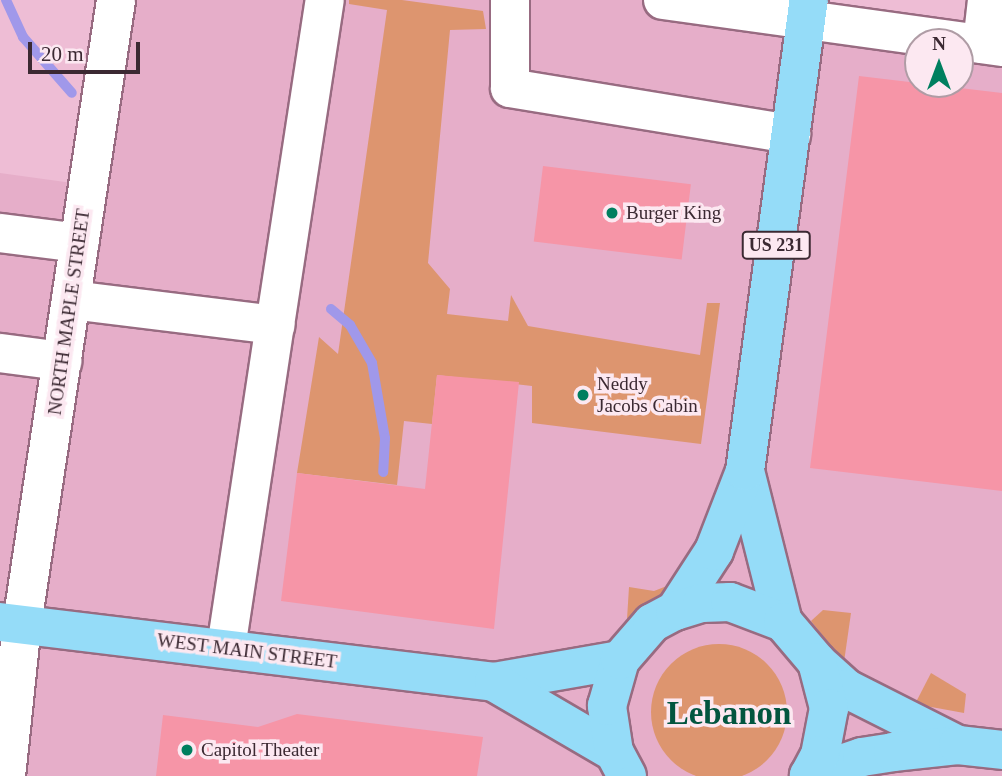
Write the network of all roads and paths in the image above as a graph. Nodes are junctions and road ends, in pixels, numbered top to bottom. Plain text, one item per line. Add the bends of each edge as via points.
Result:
1 (116, 0) edge
2 (325, 0) edge
3 (510, 0) edge
4 (987, 0) edge
5 (673, 1) edge
6 (808, 10) edge
7 (992, 46) edge
8 (791, 134) junction
9 (0, 233) edge
10 (79, 243) junction
11 (71, 300) junction
12 (275, 325) junction
13 (0, 353) edge
14 (62, 361) junction
15 (745, 471) junction
16 (675, 611) junction
17 (783, 622) junction
18 (11, 623) edge
19 (226, 648) junction
20 (620, 660) junction
21 (817, 662) junction
22 (494, 682) junction
23 (958, 745) junction
24 (1002, 750) edge
25 (621, 764) edge
26 (6, 776) edge
27 (809, 776) edge

1 - 10 street, NORTH MAPLE STREET
2 - 12 street
3 - 8 street via 510,88
4 - 7 street
5 - 6 street
6 - 7 street
6 - 8 main road, US 231
8 - 15 main road, US 231
9 - 10 street
10 - 11 street, NORTH MAPLE STREET
11 - 12 street
11 - 14 street, NORTH MAPLE STREET
12 - 19 street
13 - 14 street
14 - 18 street, NORTH MAPLE STREET
15 - 16 main road, US 231 via 714,551
15 - 17 main road, US 231
16 - 17 main road, US 231 via 702,603 730,602
16 - 20 main road, US 231 via 652,623
17 - 21 main road, US 231
18 - 19 main road, WEST MAIN STREET
18 - 26 street, NORTH MAPLE STREET
19 - 22 main road, WEST MAIN STREET
20 - 22 main road, WEST MAIN STREET
20 - 25 main road, US 231 via 607,706
21 - 23 main road via 847,690
21 - 27 main road, US 231 via 829,708 820,755
22 - 25 main road, WEST MAIN STREET
23 - 24 main road
23 - 27 main road via 862,757

